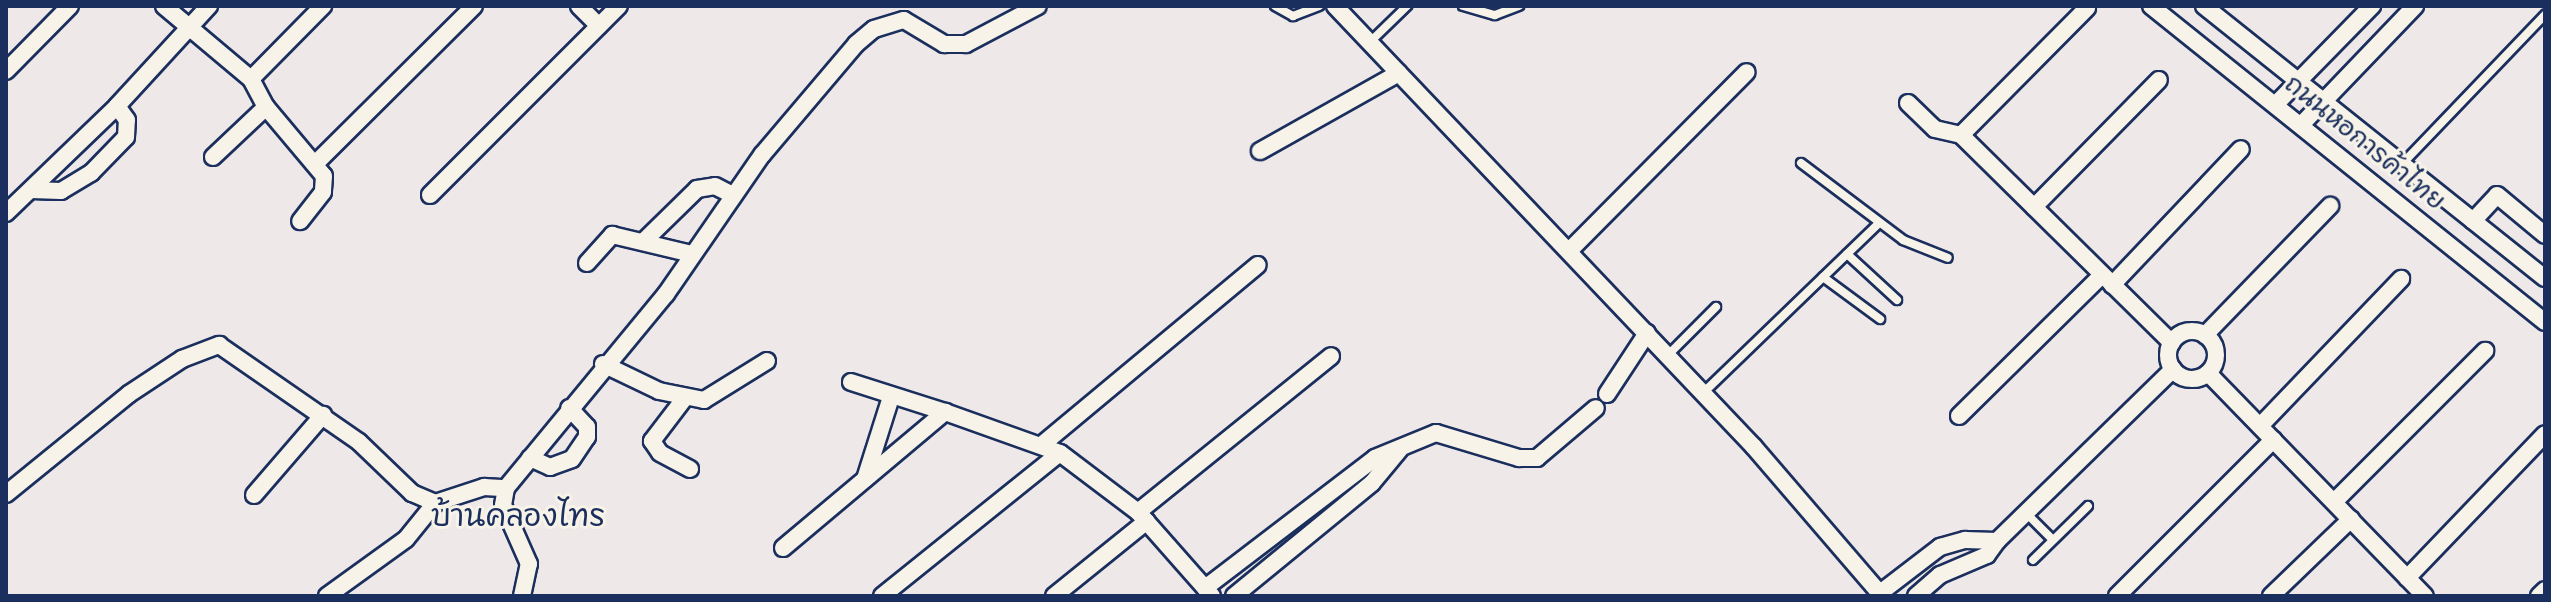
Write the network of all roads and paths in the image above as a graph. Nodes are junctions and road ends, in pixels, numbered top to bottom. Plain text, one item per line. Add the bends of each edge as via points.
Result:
1 (70, 6) edge
2 (164, 6) edge
3 (209, 6) edge
4 (323, 6) edge
5 (474, 6) edge
6 (579, 6) edge
7 (619, 6) edge
8 (1038, 6) edge
9 (1275, 6) edge
10 (1319, 6) edge
11 (1335, 6) edge
12 (1407, 6) edge
13 (1463, 6) edge
14 (1519, 6) edge
15 (2151, 6) edge
16 (2204, 6) edge
17 (2372, 6) edge
18 (2415, 6) edge
19 (2087, 8) dead end
20 (2545, 15) edge
21 (599, 26) junction
22 (193, 28) junction
23 (1369, 43) junction
24 (6, 71) edge
25 (1747, 72) dead end
26 (1399, 73) junction
27 (251, 79) junction
28 (2159, 80) dead end
29 (2299, 80) junction
30 (2323, 101) junction
31 (1908, 103) dead end
32 (2275, 105) junction
33 (117, 106) junction
34 (266, 107) junction
35 (2301, 125) junction
36 (1961, 135) junction
37 (2241, 149) dead end
38 (1260, 151) dead end
39 (213, 157) dead end
40 (1801, 163) dead end
41 (315, 164) junction
42 (2401, 164) junction
43 (31, 190) junction
44 (430, 195) dead end
45 (733, 195) junction
46 (2330, 206) dead end
47 (2034, 207) junction
48 (6, 213) edge
49 (300, 221) dead end
50 (2473, 221) junction
51 (1879, 223) junction
52 (2545, 235) edge
53 (645, 240) junction
54 (1569, 251) junction
55 (692, 254) junction
56 (1847, 254) junction
57 (1948, 258) dead end
58 (587, 263) dead end
59 (1258, 265) dead end
60 (1823, 277) junction
61 (2545, 278) edge
62 (2401, 279) dead end
63 (2107, 280) junction
64 (1897, 300) dead end
65 (1716, 307) dead end
66 (1880, 319) dead end
67 (2545, 322) edge
68 (1647, 333) junction
69 (2205, 335) junction
70 (2172, 343) junction
71 (2485, 351) dead end
72 (1668, 355) junction
73 (1331, 356) dead end
74 (767, 361) dead end
75 (603, 364) junction
76 (2173, 369) junction
77 (2208, 373) junction
78 (851, 382) dead end
79 (1703, 393) junction
80 (1607, 394) dead end
81 (891, 397) junction
82 (684, 399) junction
83 (569, 408) junction
84 (1596, 408) dead end
85 (945, 412) junction
86 (323, 415) junction
87 (1959, 416) dead end
88 (2260, 426) junction
89 (2545, 434) edge
90 (2273, 440) junction
91 (1044, 443) junction
92 (1400, 449) junction
93 (1060, 453) junction
94 (530, 458) junction
95 (690, 469) dead end
96 (865, 480) junction
97 (506, 488) junction
98 (6, 494) edge
99 (254, 495) dead end
100 (2334, 502) junction
101 (435, 503) junction
102 (1311, 503) junction
103 (2088, 506) dead end
104 (2026, 513) junction
105 (1142, 516) junction
106 (2351, 519) junction
107 (1326, 521) junction
108 (2053, 540) junction
109 (1997, 541) junction
110 (783, 548) dead end
111 (2033, 560) dead end
112 (2407, 578) junction
113 (2545, 590) edge
114 (1208, 592) edge
115 (519, 594) edge
116 (1881, 594) edge
117 (327, 596) edge
118 (882, 596) edge
119 (1054, 596) edge
120 (1234, 596) edge
121 (1916, 596) edge
122 (2117, 596) edge
123 (2271, 596) edge
124 (2425, 596) edge
125 (2539, 596) edge

1 - 24 street
2 - 22 street
3 - 22 street
4 - 27 street
5 - 41 street
6 - 21 street
7 - 21 street
8 - 45 street via 976,41 953,47 904,20 874,29
9 - 10 lane via 1293,16
11 - 23 street
12 - 23 lane
13 - 14 lane via 1480,15
15 - 32 street, ถนนหอการค้าไทย
16 - 29 street, ถนนหอการค้าไทย
17 - 29 street
18 - 30 street
19 - 36 street
20 - 42 lane
21 - 44 street
22 - 27 street
22 - 33 street
23 - 26 street
25 - 54 street
26 - 38 street
26 - 54 street
27 - 34 street
28 - 47 street
29 - 30 street, ถนนหอการค้าไทย
29 - 32 street
30 - 35 street
30 - 42 street, ถนนหอการค้าไทย
31 - 36 street via 1935,129
32 - 35 street, ถนนหอการค้าไทย
33 - 43 street
33 - 43 street via 127,120 126,137 91,173 61,191
34 - 39 street
34 - 41 street
35 - 67 street, ถนนหอการค้าไทย
36 - 47 street
37 - 63 street
40 - 51 lane
41 - 49 street via 326,184
42 - 50 street, ถนนหอการค้าไทย
43 - 48 street
45 - 53 street via 715,186 697,189
45 - 55 street
46 - 69 street
47 - 63 street
50 - 52 street via 2497,195
50 - 61 street, ถนนหอการค้าไทย
51 - 56 lane
51 - 57 lane via 1930,255
53 - 55 street
53 - 58 street via 612,235
54 - 68 street
55 - 75 street via 666,294
56 - 60 lane
56 - 64 lane
59 - 91 street
60 - 66 lane
60 - 79 lane
62 - 88 street
63 - 70 street
63 - 87 street
65 - 72 lane
68 - 72 street
68 - 80 street
69 - 70 street via 2183,333
69 - 77 street via 2216,354
70 - 76 street
71 - 100 street
72 - 79 street
73 - 105 street
74 - 82 street via 718,396
75 - 82 street
75 - 83 street
76 - 77 street via 2190,379
76 - 104 street
77 - 88 street
78 - 81 street
79 - 116 street
81 - 85 street
81 - 96 street
82 - 95 street via 652,441 660,453
83 - 94 street
83 - 94 street via 587,427 587,437 572,459 550,467
84 - 92 street via 1537,458 1519,458 1436,433
85 - 91 street
85 - 96 street
86 - 98 street via 230,348 203,348 129,394
86 - 99 street
86 - 101 street via 379,457 412,493
88 - 90 street
89 - 112 street
90 - 100 street
90 - 122 street
91 - 93 street
92 - 102 street via 1355,468
92 - 107 street via 1372,483
93 - 105 street
93 - 118 street
94 - 97 street
96 - 110 street
97 - 101 street via 484,487
97 - 115 street via 503,505 529,564
100 - 106 street
101 - 117 street via 406,539
102 - 107 street
102 - 114 street
103 - 108 lane
104 - 108 lane
104 - 109 street
105 - 114 street
105 - 119 street
106 - 112 street
106 - 123 street
107 - 120 street
108 - 111 lane
109 - 116 street via 1965,540 1940,547
109 - 121 street via 1987,555 1940,575
112 - 124 street
113 - 125 street

